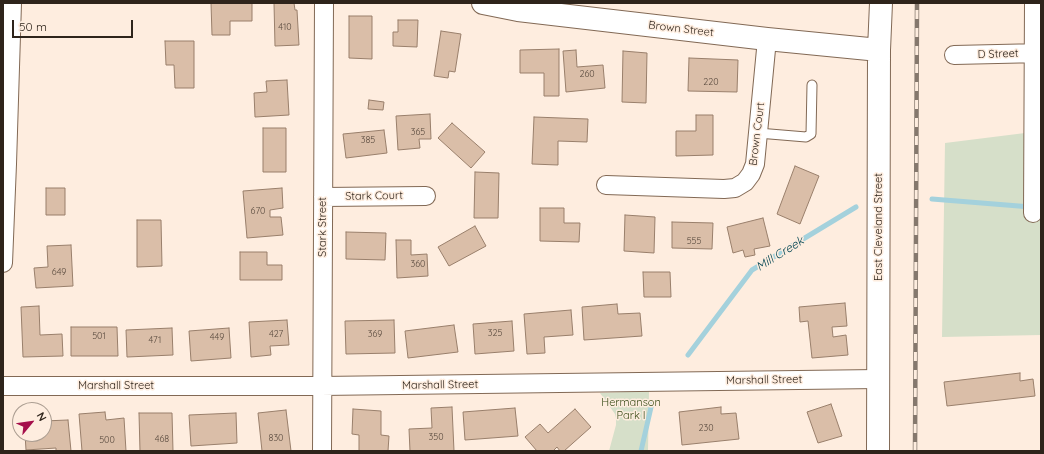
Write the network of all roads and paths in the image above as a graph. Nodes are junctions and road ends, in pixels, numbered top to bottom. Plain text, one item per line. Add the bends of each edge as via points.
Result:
1 (12, 3) edge
2 (324, 3) edge
3 (483, 3) edge
4 (881, 3) edge
5 (1034, 3) edge
6 (510, 6) edge
7 (549, 8) edge
8 (767, 39) junction
9 (879, 50) junction
10 (1037, 53) edge
11 (954, 55) dead end
12 (812, 85) dead end
13 (758, 133) junction
14 (606, 185) dead end
15 (426, 196) dead end
16 (323, 197) junction
17 (1033, 213) dead end
18 (3, 263) edge
19 (878, 379) junction
20 (3, 386) edge
21 (321, 386) junction
22 (322, 451) edge
23 (878, 451) edge

1 - 18 street
2 - 16 street, Stark Street
3 - 6 street, Brown Street
4 - 9 street, East Cleveland Street
5 - 10 street
6 - 7 street, Brown Street
7 - 8 street, Brown Street
8 - 9 street, Brown Street
8 - 13 street, Brown Court
9 - 19 street, East Cleveland Street
10 - 11 street, D Street
10 - 17 street
12 - 13 lane via 811,134 806,137
13 - 14 street, Brown Court via 751,174 745,182 735,188
15 - 16 street, Stark Court
16 - 21 street, Stark Street
19 - 21 street, Marshall Street
19 - 23 street, East Cleveland Street
20 - 21 street, Marshall Street
21 - 22 street, Stark Street

